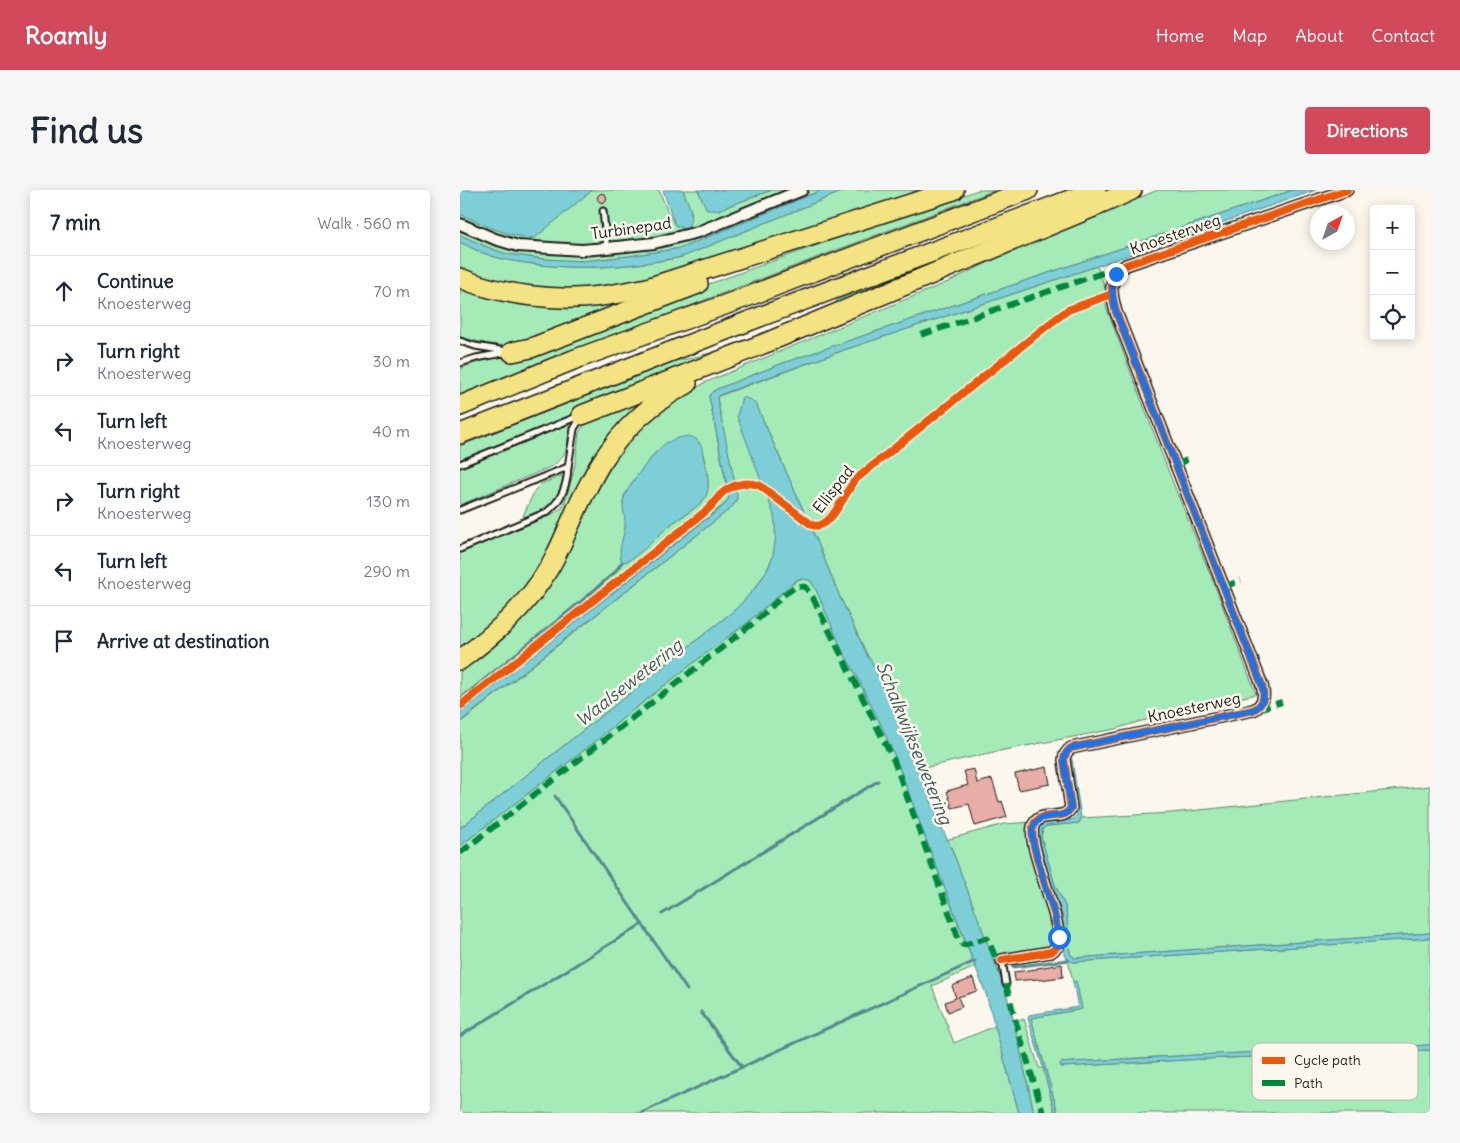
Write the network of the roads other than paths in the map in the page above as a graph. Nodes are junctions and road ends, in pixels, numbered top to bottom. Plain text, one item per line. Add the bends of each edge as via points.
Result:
1 (802, 190) edge
2 (954, 190) edge
3 (1028, 190) edge
4 (1096, 190) edge
5 (1132, 190) edge
6 (1347, 190) edge
7 (603, 211) dead end
8 (460, 224) edge
9 (832, 229) junction
10 (607, 248) junction
11 (460, 278) edge
12 (460, 341) edge
13 (768, 342) junction
14 (512, 352) junction
15 (460, 363) edge
16 (460, 406) edge
17 (582, 415) junction
18 (460, 434) edge
19 (460, 464) edge
20 (568, 467) junction
21 (460, 510) edge
22 (460, 549) edge
23 (460, 660) edge
24 (1002, 960) joint
25 (1006, 984) dead end

1 - 10 street, Turbinepad via 698,232 654,243
2 - 9 highway
3 - 16 highway via 573,360
4 - 18 highway
5 - 13 highway
6 - 24 street, Knoesterweg via 1126,266 1114,278 1112,294 1116,312 1262,685 1264,698 1261,705 1253,710 1071,748 1065,754 1071,808 1066,814 1038,820 1032,830 1058,925 1058,946 1051,952
7 - 10 lane
8 - 10 street, Turbinepad via 518,246 582,250
9 - 11 highway via 647,288 600,296 551,298 507,292
9 - 14 highway via 755,263 531,348
12 - 14 lane
13 - 17 highway
13 - 23 highway via 670,393 644,412 601,463 550,567 527,601 482,644
14 - 15 lane
17 - 19 lane
17 - 20 lane via 574,429
20 - 21 lane
20 - 22 lane via 563,494 547,512
24 - 25 lane, Knoesterweg

